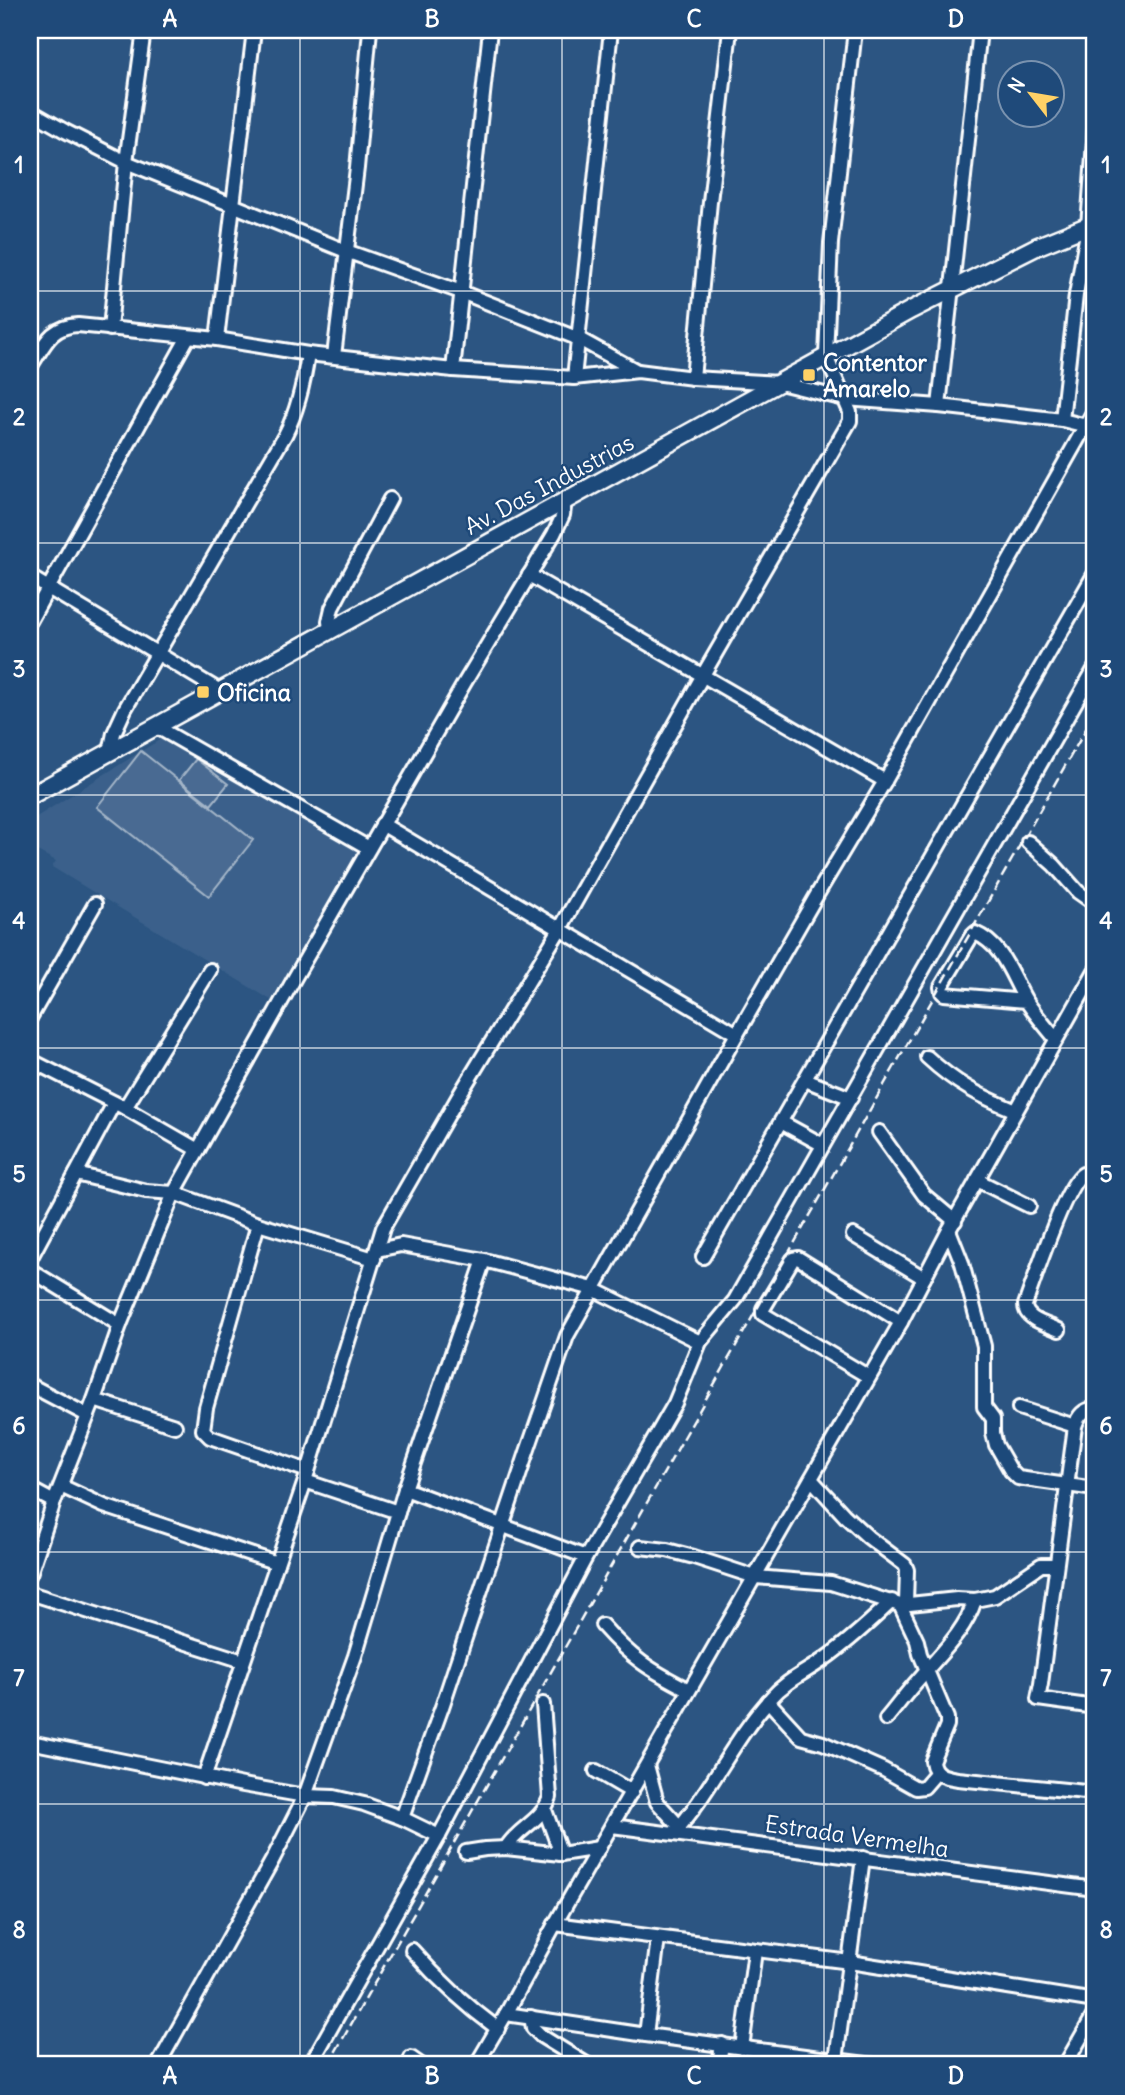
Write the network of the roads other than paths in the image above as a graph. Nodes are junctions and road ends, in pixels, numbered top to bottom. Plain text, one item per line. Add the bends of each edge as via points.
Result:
1 (144, 30) edge
2 (254, 30) edge
3 (370, 30) edge
4 (490, 30) edge
5 (611, 30) edge
6 (730, 30) edge
7 (855, 30) edge
8 (980, 30) edge
9 (30, 111) edge
10 (1095, 127) edge
11 (126, 162) junction
12 (232, 205) junction
13 (1092, 225) edge
14 (346, 251) junction
15 (952, 290) junction
16 (461, 292) junction
17 (110, 329) junction
18 (188, 337) junction
19 (217, 339) junction
20 (579, 339) junction
21 (308, 354) junction
22 (334, 356) junction
23 (826, 356) junction
24 (30, 367) edge
25 (453, 370) junction
26 (638, 371) junction
27 (574, 378) junction
28 (693, 378) junction
29 (780, 383) junction
30 (845, 399) junction
31 (939, 406) junction
32 (1095, 409) edge
33 (1062, 420) junction
34 (1090, 427) edge
35 (390, 499) dead end
36 (565, 501) junction
37 (1095, 573) edge
38 (529, 575) junction
39 (30, 577) edge
40 (49, 587) junction
41 (30, 621) edge
42 (330, 630) junction
43 (157, 652) junction
44 (1095, 668) edge
45 (703, 676) junction
46 (220, 691) junction
47 (157, 727) junction
48 (110, 752) junction
49 (885, 781) junction
50 (30, 796) edge
51 (382, 824) junction
52 (1028, 842) dead end
53 (369, 848) junction
54 (95, 904) dead end
55 (1095, 904) edge
56 (560, 929) junction
57 (210, 970) dead end
58 (1095, 971) edge
59 (1026, 1001) junction
60 (30, 1018) edge
61 (737, 1034) junction
62 (1056, 1039) junction
63 (927, 1058) dead end
64 (30, 1060) edge
65 (805, 1080) junction
66 (850, 1098) junction
67 (120, 1106) junction
68 (1016, 1111) junction
69 (781, 1122) junction
70 (879, 1132) dead end
71 (823, 1145) junction
72 (198, 1150) junction
73 (76, 1174) junction
74 (1095, 1179) edge
75 (977, 1180) junction
76 (174, 1194) junction
77 (1029, 1206) dead end
78 (258, 1224) junction
79 (952, 1226) junction
80 (383, 1228) junction
81 (853, 1235) dead end
82 (401, 1245) junction
83 (376, 1254) junction
84 (703, 1257) dead end
85 (30, 1259) edge
86 (484, 1260) junction
87 (30, 1270) edge
88 (924, 1278) junction
89 (593, 1289) junction
90 (901, 1322) junction
91 (120, 1325) junction
92 (1059, 1330) dead end
93 (700, 1342) junction
94 (869, 1377) junction
95 (30, 1385) edge
96 (94, 1400) junction
97 (1019, 1408) dead end
98 (1095, 1409) edge
99 (88, 1415) junction
100 (175, 1426) dead end
101 (1074, 1426) junction
102 (307, 1476) junction
103 (811, 1479) junction
104 (1068, 1485) junction
105 (61, 1486) junction
106 (30, 1489) edge
107 (405, 1489) junction
108 (1095, 1489) edge
109 (54, 1503) junction
110 (398, 1512) junction
111 (502, 1526) junction
112 (640, 1547) dead end
113 (586, 1557) junction
114 (277, 1563) junction
115 (1056, 1565) junction
116 (30, 1574) edge
117 (755, 1577) junction
118 (30, 1593) edge
119 (975, 1600) junction
120 (900, 1603) junction
121 (602, 1625) dead end
122 (243, 1661) junction
123 (927, 1670) junction
124 (689, 1690) junction
125 (768, 1700) junction
126 (543, 1704) dead end
127 (1095, 1707) edge
128 (886, 1719) dead end
129 (30, 1742) edge
130 (646, 1765) junction
131 (596, 1771) dead end
132 (937, 1772) junction
133 (204, 1778) junction
134 (632, 1792) junction
135 (1095, 1793) edge
136 (305, 1796) junction
137 (545, 1810) junction
138 (402, 1818) junction
139 (612, 1826) junction
140 (677, 1830) junction
141 (439, 1836) junction
142 (506, 1848) junction
143 (599, 1848) junction
144 (466, 1852) dead end
145 (561, 1854) junction
146 (863, 1858) junction
147 (1095, 1885) edge
148 (555, 1924) junction
149 (659, 1938) junction
150 (412, 1950) dead end
151 (755, 1951) junction
152 (850, 1962) junction
153 (1095, 2001) edge
154 (1095, 2013) edge
155 (506, 2014) junction
156 (531, 2017) junction
157 (498, 2029) junction
158 (646, 2035) junction
159 (722, 2044) junction
160 (742, 2048) junction
161 (836, 2060) junction
162 (815, 2061) edge
163 (158, 2065) edge
164 (310, 2065) edge
165 (476, 2065) edge
166 (588, 2065) edge
167 (719, 2065) edge
168 (874, 2065) edge
169 (1065, 2065) edge

1 - 11 street
2 - 12 street
3 - 14 street
4 - 16 street
5 - 20 street
6 - 28 street
7 - 23 street via 831,243
8 - 15 street
9 - 11 street
10 - 13 street
11 - 12 street
11 - 17 street
12 - 14 street
12 - 19 street
13 - 15 main road, Av. Das Industrias via 1038,246
13 - 33 street via 1076,295
14 - 16 street
14 - 22 street
15 - 23 main road, Av. Das Industrias
15 - 31 street
16 - 20 street
16 - 25 street
17 - 18 street
17 - 24 street via 66,326 56,330
18 - 19 street
18 - 40 street
19 - 21 street
20 - 26 street
20 - 27 street
21 - 22 street
21 - 43 street via 285,435
22 - 25 street
23 - 29 main road, Av. Das Industrias
23 - 30 street
25 - 27 street
26 - 27 street
26 - 28 street
28 - 29 street
29 - 30 street
29 - 36 main road, Av. Das Industrias
30 - 31 street
30 - 45 street via 849,421
31 - 33 street
32 - 34 street
33 - 34 street
34 - 49 street
35 - 42 street via 332,608
36 - 38 street via 560,522
36 - 42 main road, Av. Das Industrias
37 - 65 street
38 - 45 street
38 - 51 street
39 - 40 street
40 - 41 street
40 - 43 street
42 - 46 main road, Av. Das Industrias
43 - 46 street
43 - 48 street via 120,719
44 - 66 street
45 - 49 street
45 - 56 street
46 - 47 main road, Av. Das Industrias
47 - 48 main road, Av. Das Industrias
47 - 53 street
48 - 50 main road, Av. Das Industrias
49 - 61 street
51 - 53 street
51 - 56 street
52 - 55 street
53 - 72 street
54 - 60 street
56 - 61 street
56 - 80 street
57 - 67 street
58 - 62 street
59 - 59 street via 944,994 941,987 975,933 1004,958
59 - 62 street
61 - 89 street
62 - 68 street
63 - 68 street via 974,1093
64 - 67 street
65 - 66 street
65 - 69 street
66 - 71 street
67 - 72 street
67 - 73 street
68 - 75 street
69 - 71 street
69 - 84 street
70 - 79 street
71 - 93 street via 735,1300
72 - 76 street
73 - 76 street
73 - 85 street
74 - 92 street via 1083,1174 1074,1184 1025,1305 1026,1314
75 - 77 street
75 - 79 street
76 - 78 street
76 - 91 street
78 - 83 street
78 - 102 street via 202,1427 210,1437
79 - 88 street
79 - 104 street via 984,1346 983,1403 993,1419 996,1445 1018,1478
80 - 82 street
80 - 83 street
81 - 88 street
82 - 83 street
82 - 86 street
83 - 102 street
86 - 89 street
86 - 107 street
87 - 91 street
88 - 90 street
89 - 93 street
89 - 111 street via 560,1356
90 - 94 street
90 - 94 street via 798,1258 789,1262 763,1314
91 - 96 street
93 - 113 street via 675,1403
94 - 103 street
95 - 99 street
96 - 99 street
96 - 100 street
97 - 101 street
98 - 101 street via 1085,1410
99 - 105 street
101 - 104 street
102 - 110 street
102 - 114 street
103 - 117 street
103 - 120 street via 845,1516 905,1565
104 - 108 street
104 - 115 street
105 - 109 street
105 - 114 street via 104,1506
106 - 109 street
107 - 110 street
107 - 111 street
109 - 116 street
110 - 136 street via 355,1656
111 - 113 street
111 - 138 street
112 - 117 street via 694,1557
113 - 141 street
114 - 122 street
115 - 119 street via 1041,1564 995,1596
115 - 127 street via 1038,1699
117 - 120 street via 831,1584
117 - 124 street
118 - 122 street
119 - 120 street
119 - 123 street via 966,1621
120 - 123 street
120 - 125 street
121 - 124 street via 636,1660
122 - 133 street
123 - 128 street
123 - 132 street via 947,1718 932,1761
124 - 130 street
125 - 132 street via 801,1737 916,1788
125 - 140 street
126 - 137 street via 550,1790
129 - 133 street
130 - 134 street
130 - 140 street via 657,1802
131 - 134 street
132 - 135 street via 958,1779
133 - 136 street
134 - 139 street
136 - 138 street via 344,1799
136 - 163 street
137 - 142 street
137 - 145 street
138 - 141 street
139 - 140 street, Estrada Vermelha
139 - 143 street
140 - 146 street, Estrada Vermelha
141 - 164 street
142 - 144 street
142 - 145 street
143 - 145 street
143 - 148 street
146 - 147 street, Estrada Vermelha
146 - 152 street
148 - 149 street
148 - 155 street
149 - 151 street
149 - 158 street
150 - 157 street via 456,1998
151 - 152 street
151 - 160 street
152 - 153 street
152 - 161 street
154 - 169 street
155 - 156 street
155 - 157 street
156 - 158 street
156 - 166 street via 541,2036
157 - 165 street
158 - 159 street
159 - 160 street
159 - 167 street
160 - 162 street
161 - 162 street
161 - 168 street

